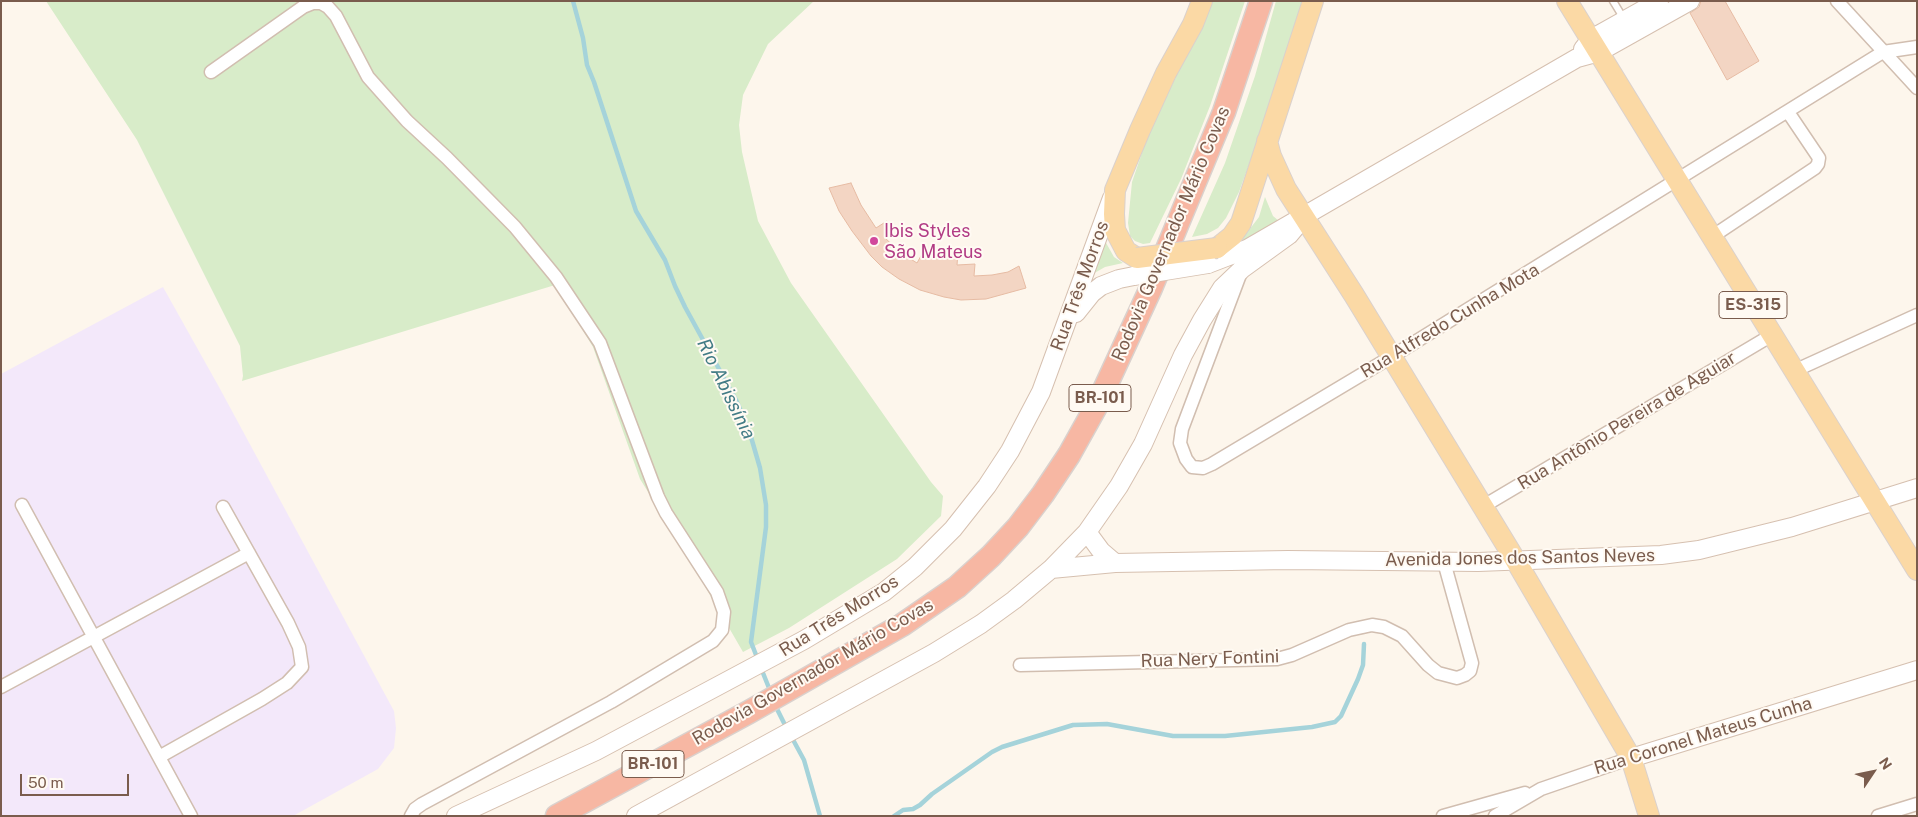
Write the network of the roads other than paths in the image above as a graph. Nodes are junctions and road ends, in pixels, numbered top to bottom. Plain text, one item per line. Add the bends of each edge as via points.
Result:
1 (1202, 1) edge
2 (1261, 1) edge
3 (1313, 1) edge
4 (1567, 1) edge
5 (1612, 1) edge
6 (1659, 1) edge
7 (1690, 1) edge
8 (1837, 1) edge
9 (1625, 20) junction
10 (1595, 46) junction
11 (1917, 47) edge
12 (1883, 52) junction
13 (212, 72) dead end
14 (1917, 88) edge
15 (1788, 112) junction
16 (1268, 142) junction
17 (1679, 180) junction
18 (1115, 190) junction
19 (1304, 217) junction
20 (1713, 236) junction
21 (1212, 256) junction
22 (1136, 267) junction
23 (1242, 270) junction
24 (1917, 315) edge
25 (1065, 327) junction
26 (1772, 335) junction
27 (1391, 358) junction
28 (1794, 371) junction
29 (1917, 488) edge
30 (1873, 501) junction
31 (22, 505) dead end
32 (223, 507) dead end
33 (1482, 507) junction
34 (1086, 532) junction
35 (249, 553) junction
36 (1516, 561) junction
37 (1444, 562) junction
38 (1115, 563) junction
39 (1051, 569) junction
40 (1917, 570) edge
41 (94, 637) junction
42 (1020, 665) dead end
43 (1917, 670) edge
44 (1, 687) edge
45 (159, 758) junction
46 (1631, 758) junction
47 (1541, 789) junction
48 (1917, 804) edge
49 (191, 816) edge
50 (411, 816) edge
51 (456, 816) edge
52 (557, 816) edge
53 (636, 816) edge
54 (1443, 816) edge
55 (1495, 816) edge
56 (1649, 816) edge
57 (1878, 816) edge

1 - 18 main road, Rua Três Morros via 1166,73
2 - 52 highway, Rodovia Governador Mário Covas / BR-101 via 1224,112 1151,288 1098,403 1069,455 1018,526 957,586 902,625
3 - 16 main road
4 - 10 main road, ES-315
5 - 9 lane
6 - 9 main road
7 - 10 main road
8 - 12 street
9 - 10 main road
10 - 17 main road, ES-315
10 - 19 main road
11 - 12 street
12 - 14 street
12 - 15 street, Rua Alfredo Cunha Mota
13 - 50 street via 304,7 321,3 328,7 368,77 407,121 515,226 556,277 600,344 658,497 717,592 724,612 722,630 714,641 611,702 422,804
15 - 17 street, Rua Alfredo Cunha Mota
15 - 20 street via 1819,158 1818,164
16 - 19 main road via 1278,173
16 - 21 main road via 1241,222
17 - 20 main road, ES-315
17 - 27 street, Rua Alfredo Cunha Mota
18 - 22 main road, Rua Três Morros via 1115,230
18 - 25 main road, Rua Três Morros
19 - 21 main road via 1237,254
19 - 23 main road via 1289,235
19 - 27 main road
20 - 26 main road, ES-315
21 - 22 main road, bridge
22 - 25 main road via 1092,293
23 - 27 street, Rua Alfredo Cunha Mota via 1182,428 1180,443 1192,467 1204,468 1212,464
23 - 34 main road via 1222,288 1206,314 1183,355 1143,444 1119,486
24 - 28 street
25 - 51 main road, Rua Três Morros via 1041,392 1010,451 987,486 953,529 884,592 804,640 596,751
26 - 28 main road, ES-315
26 - 33 street, Rua Antônio Pereira de Aguiar
27 - 33 main road
28 - 30 main road, ES-315
29 - 30 main road, Avenida Jones dos Santos Neves
30 - 36 main road, Avenida Jones dos Santos Neves via 1792,527 1699,550 1661,555
30 - 40 main road, ES-315
31 - 41 street
32 - 35 street
33 - 36 main road
34 - 38 main road
34 - 39 main road
35 - 41 street
35 - 45 street via 299,646 302,668 262,699
36 - 37 main road, Avenida Jones dos Santos Neves
36 - 46 main road
37 - 38 main road, Avenida Jones dos Santos Neves
37 - 42 street, Rua Nery Fontini via 1472,663 1466,675 1457,678 1438,673 1402,636 1372,625 1349,630 1277,659
38 - 39 main road, Avenida Jones dos Santos Neves
39 - 53 main road via 981,624 926,658
41 - 44 street
41 - 45 street
43 - 46 main road, Rua Coronel Mateus Cunha
45 - 49 street
46 - 47 street, Rua Coronel Mateus Cunha
46 - 56 main road
47 - 54 street
47 - 55 street, Rua Coronel Mateus Cunha
48 - 57 street

